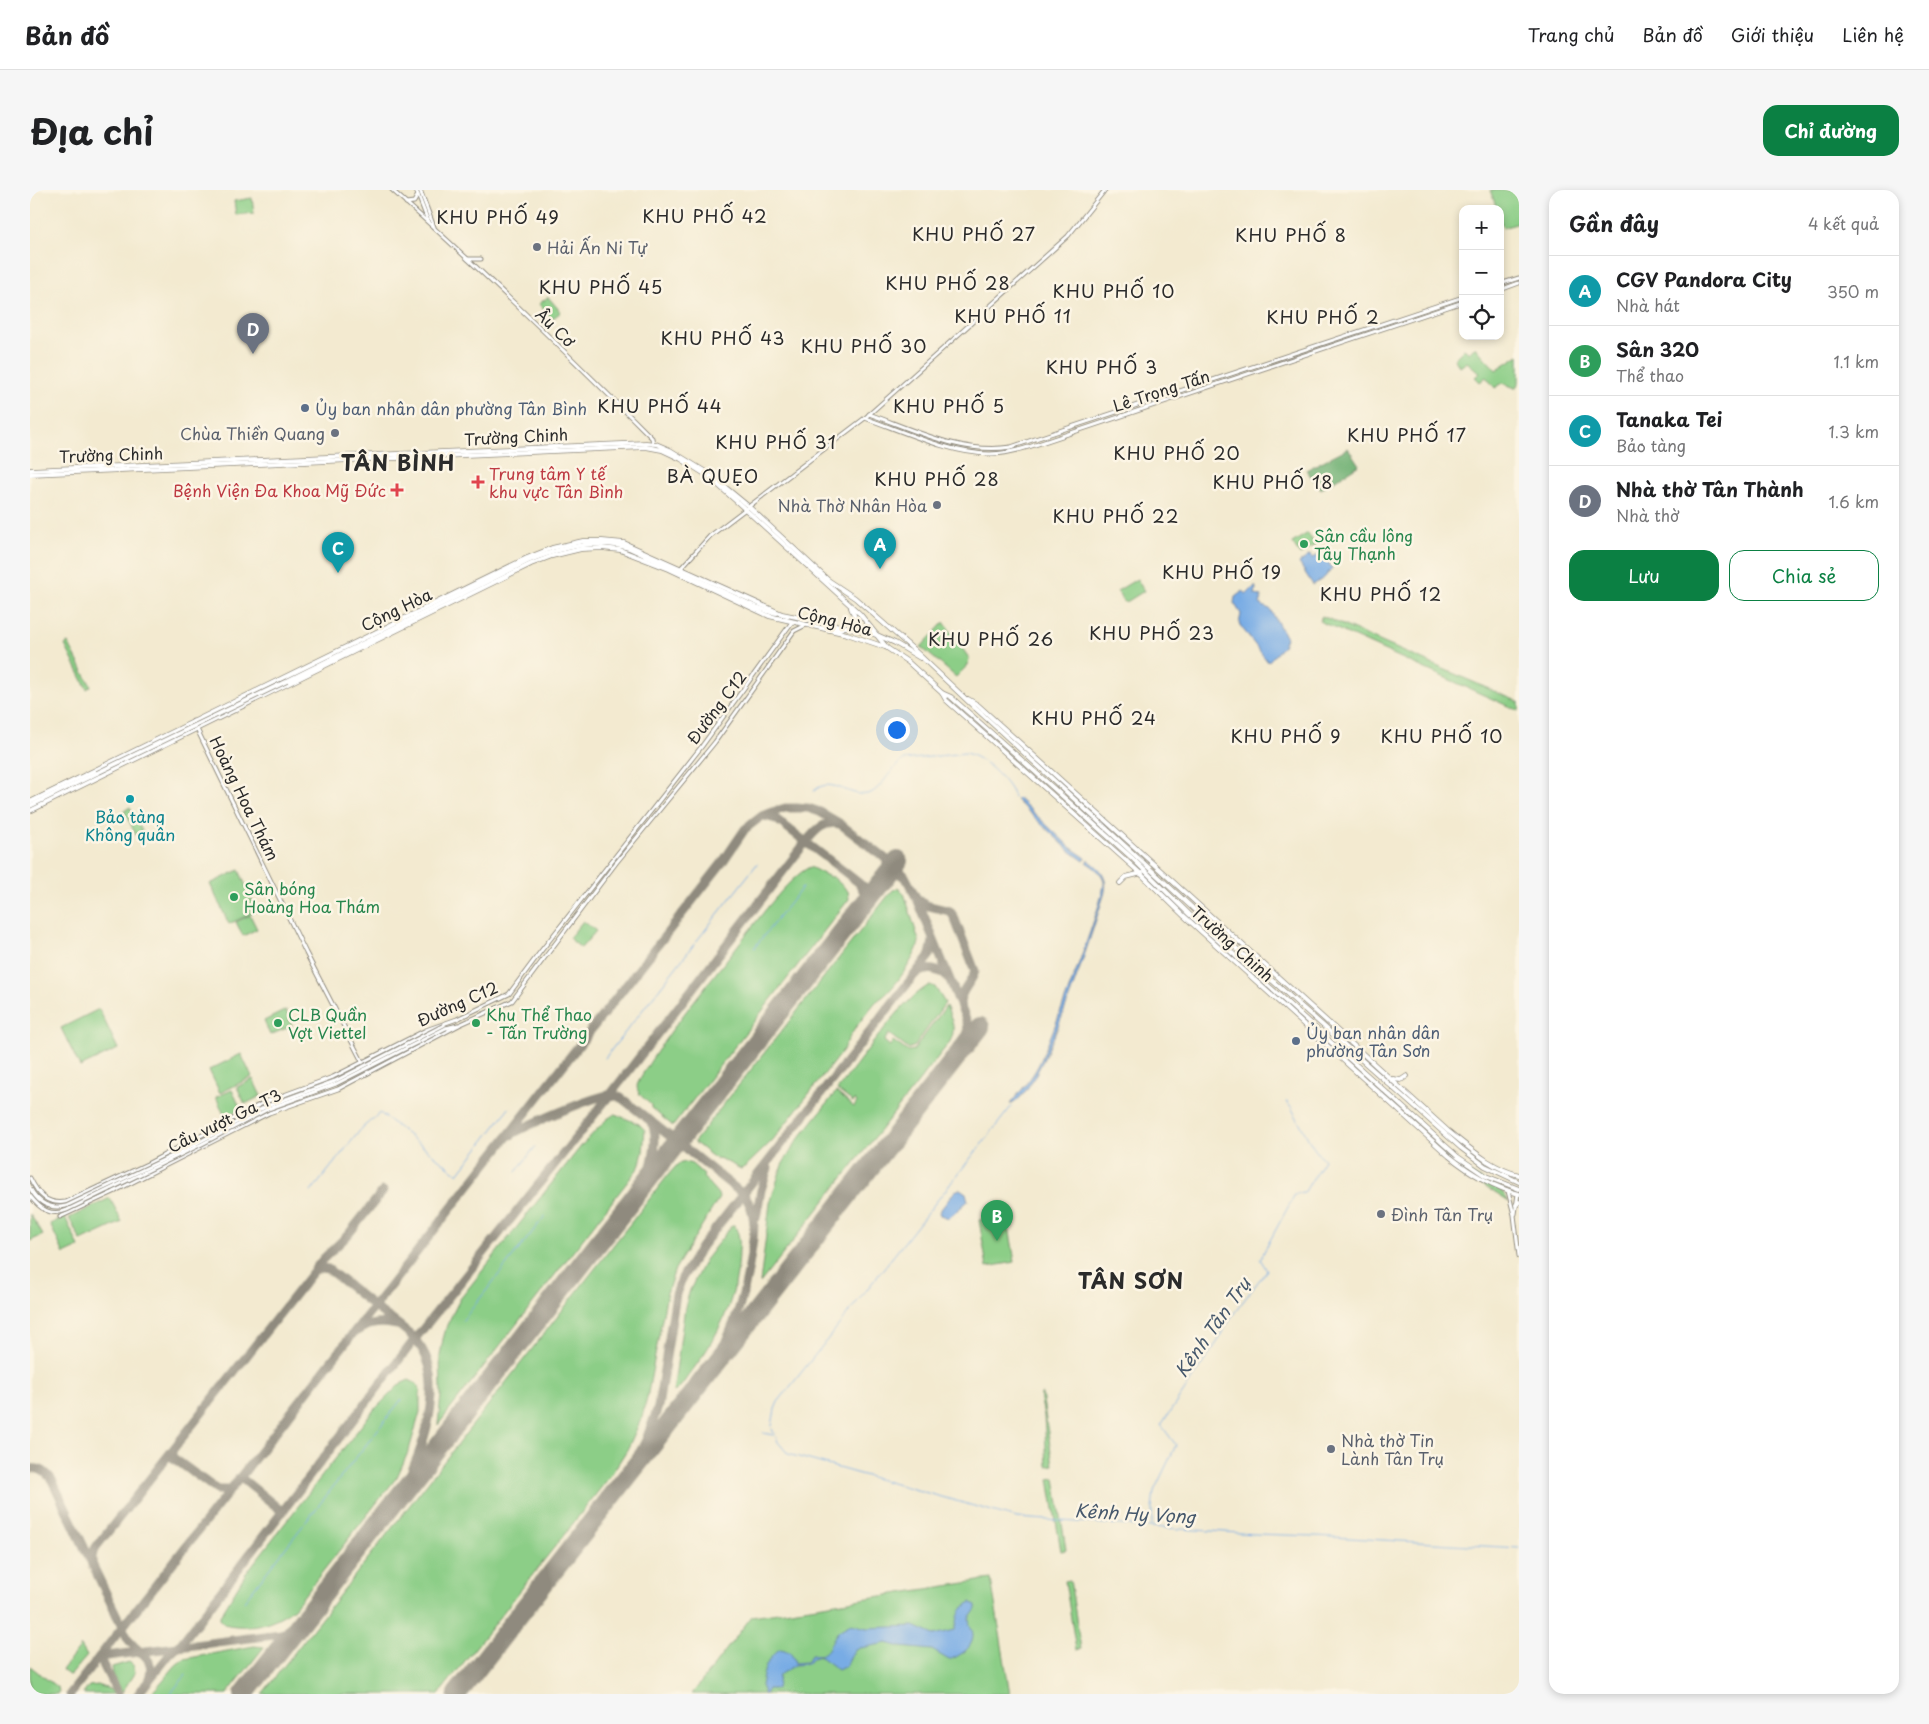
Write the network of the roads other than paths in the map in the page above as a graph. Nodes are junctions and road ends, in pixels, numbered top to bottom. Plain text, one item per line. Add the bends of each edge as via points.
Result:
1 (392, 190) edge
2 (416, 190) edge
3 (420, 190) edge
4 (1105, 190) edge
5 (418, 195) junction
6 (406, 203) junction
7 (426, 216) junction
8 (436, 230) junction
9 (481, 259) dead end
10 (468, 260) junction
11 (1519, 278) edge
12 (1504, 283) edge
13 (1519, 284) edge
14 (1504, 289) edge
15 (1459, 298) edge
16 (1459, 303) edge
17 (869, 414) junction
18 (865, 418) junction
19 (653, 445) junction
20 (30, 472) edge
21 (747, 508) junction
22 (677, 570) junction
23 (458, 596) junction
24 (855, 598) junction
25 (849, 604) junction
26 (770, 612) junction
27 (782, 614) junction
28 (776, 618) junction
29 (786, 620) junction
30 (792, 622) junction
31 (806, 625) junction
32 (845, 626) junction
33 (788, 628) junction
34 (877, 635) junction
35 (891, 641) junction
36 (875, 643) junction
37 (887, 648) junction
38 (924, 661) junction
39 (942, 693) junction
40 (213, 712) junction
41 (217, 719) junction
42 (193, 722) junction
43 (197, 729) junction
44 (174, 731) junction
45 (178, 738) junction
46 (997, 739) junction
47 (999, 748) junction
48 (30, 802) edge
49 (30, 806) edge
50 (30, 811) edge
51 (1137, 852) junction
52 (1132, 858) junction
53 (1128, 863) junction
54 (1146, 872) junction
55 (1140, 873) junction
56 (1120, 883) dead end
57 (457, 1019) junction
58 (459, 1025) junction
59 (446, 1027) junction
60 (1334, 1031) junction
61 (1327, 1038) junction
62 (1323, 1042) junction
63 (362, 1063) junction
64 (368, 1073) junction
65 (1380, 1076) junction
66 (1407, 1076) dead end
67 (1392, 1079) junction
68 (1401, 1087) junction
69 (1397, 1091) junction
70 (1406, 1092) junction
71 (1402, 1096) junction
72 (1390, 1098) junction
73 (1397, 1105) junction
74 (206, 1134) junction
75 (208, 1145) junction
76 (147, 1164) junction
77 (136, 1170) junction
78 (152, 1173) junction
79 (1513, 1174) junction
80 (1519, 1175) edge
81 (30, 1178) edge
82 (141, 1179) junction
83 (1512, 1179) junction
84 (111, 1181) junction
85 (1519, 1182) edge
86 (30, 1188) edge
87 (1509, 1189) junction
88 (116, 1191) junction
89 (1519, 1191) edge
90 (30, 1196) edge
91 (1518, 1203) edge
92 (1514, 1215) junction
93 (60, 1216) dead end
94 (1519, 1256) edge

1 - 6 main road
2 - 5 main road
3 - 7 main road
4 - 17 main road via 1068,236
5 - 6 main road via 417,200
5 - 7 main road
6 - 7 main road
7 - 8 main road
7 - 8 main road, Âu Cơ
8 - 10 main road, Âu Cơ
9 - 10 main road
10 - 19 main road, Âu Cơ via 652,438
11 - 12 main road
13 - 14 main road
15 - 17 main road, Lê Trọng Tấn via 1011,447 988,449 958,445
16 - 18 main road, Lê Trọng Tấn via 1006,453 960,450
17 - 18 main road
18 - 21 main road
19 - 20 main road, Trường Chinh
19 - 21 main road, Trường Chinh via 692,462
21 - 22 main road via 708,537
21 - 24 main road, Trường Chinh via 828,580
21 - 25 main road, Trường Chinh
22 - 23 main road, Cộng Hòa via 625,551 588,548 537,561
22 - 23 main road, Cộng Hòa via 629,544 583,541 535,554
22 - 26 main road, Cộng Hòa
22 - 27 main road, Cộng Hòa
22 - 28 main road, Cộng Hòa
23 - 40 main road, Cộng Hòa
23 - 41 main road, Cộng Hòa
23 - 49 main road, Cộng Hòa, bridge
24 - 25 main road
24 - 38 main road, Trường Chinh
25 - 32 main road via 855,620
25 - 34 main road, Trường Chinh
26 - 27 main road, Cộng Hòa
26 - 28 main road, Cộng Hòa
27 - 32 main road, Cộng Hòa
28 - 29 main road, Cộng Hòa
29 - 30 main road, Cộng Hòa
29 - 33 main road
30 - 31 main road, Cộng Hòa
30 - 32 main road via 797,620 840,629
30 - 33 main road, Đường C12
31 - 36 main road, Cộng Hòa
31 - 58 main road, Đường C12 via 794,631 715,742 616,863 516,997
32 - 34 main road, Cộng Hòa
33 - 57 main road, Đường C12 via 702,746 509,994
34 - 35 main road, Trường Chinh
34 - 36 main road
34 - 37 main road, Trường Chinh
35 - 37 main road
35 - 38 main road, Trường Chinh
36 - 37 main road, Cộng Hòa
37 - 39 main road, Trường Chinh
38 - 51 main road, Trường Chinh via 964,697 978,705
39 - 46 main road, Trường Chinh via 951,697
39 - 47 main road, Trường Chinh
40 - 41 main road
40 - 42 main road, Cộng Hòa
41 - 43 main road, Cộng Hòa
42 - 43 main road, Hoàng Hoa Thám
42 - 44 main road, Cộng Hòa
43 - 45 main road, Cộng Hòa
43 - 63 main road, Hoàng Hoa Thám
44 - 45 main road
44 - 48 main road, Cộng Hòa
45 - 50 main road, Cộng Hòa
46 - 47 main road
46 - 52 main road, Trường Chinh
47 - 53 main road, Trường Chinh
51 - 52 main road
51 - 60 main road, Trường Chinh
52 - 53 main road
52 - 54 main road, Trường Chinh
53 - 55 main road, Trường Chinh
54 - 55 main road
54 - 61 main road, Trường Chinh via 1188,914
55 - 56 main road via 1126,877
55 - 62 main road, Trường Chinh
57 - 59 main road, Cầu vượt Ga T3
57 - 63 main road, Đường C12 via 426,1030
58 - 59 main road, Cầu vượt Ga T3
58 - 64 main road, Đường C12
59 - 86 main road, Cầu vượt Ga T3, bridge via 335,1081 267,1106 66,1206 49,1207
59 - 90 main road, Cầu vượt Ga T3, bridge via 336,1084 268,1109 63,1212 52,1213 43,1209
60 - 61 main road
60 - 65 main road, Trường Chinh
60 - 67 main road, Trường Chinh
61 - 62 main road
61 - 72 main road, Trường Chinh
62 - 72 main road, Trường Chinh
63 - 64 main road, Hoàng Hoa Thám
63 - 74 main road, Đường C12 via 265,1102
64 - 75 main road, Đường C12 via 334,1090 269,1113
65 - 67 main road
65 - 69 main road, Trường Chinh
66 - 67 main road via 1401,1080
67 - 68 main road, Trường Chinh
68 - 69 main road
68 - 70 main road, Trường Chinh
69 - 71 main road, Trường Chinh
69 - 72 main road
70 - 71 main road
70 - 79 main road, Trường Chinh via 1484,1160
71 - 73 main road
71 - 83 main road, Trường Chinh via 1471,1156
72 - 73 main road, Trường Chinh
73 - 87 main road, Trường Chinh via 1458,1157
74 - 75 main road
74 - 76 main road, Đường C12
75 - 78 main road, Đường C12
76 - 77 main road, Đường C12
76 - 78 main road
77 - 82 main road
77 - 84 main road, Đường C12
78 - 82 main road, Đường C12
79 - 80 main road, Trường Chinh
79 - 83 main road
81 - 84 main road, Đường C12 via 40,1195 55,1203 66,1202
82 - 88 main road, Đường C12
83 - 85 main road, Trường Chinh
83 - 87 main road
84 - 88 main road
87 - 89 main road, Trường Chinh
87 - 92 main road
88 - 93 main road, Đường C12
89 - 91 main road
91 - 92 main road
92 - 94 main road

